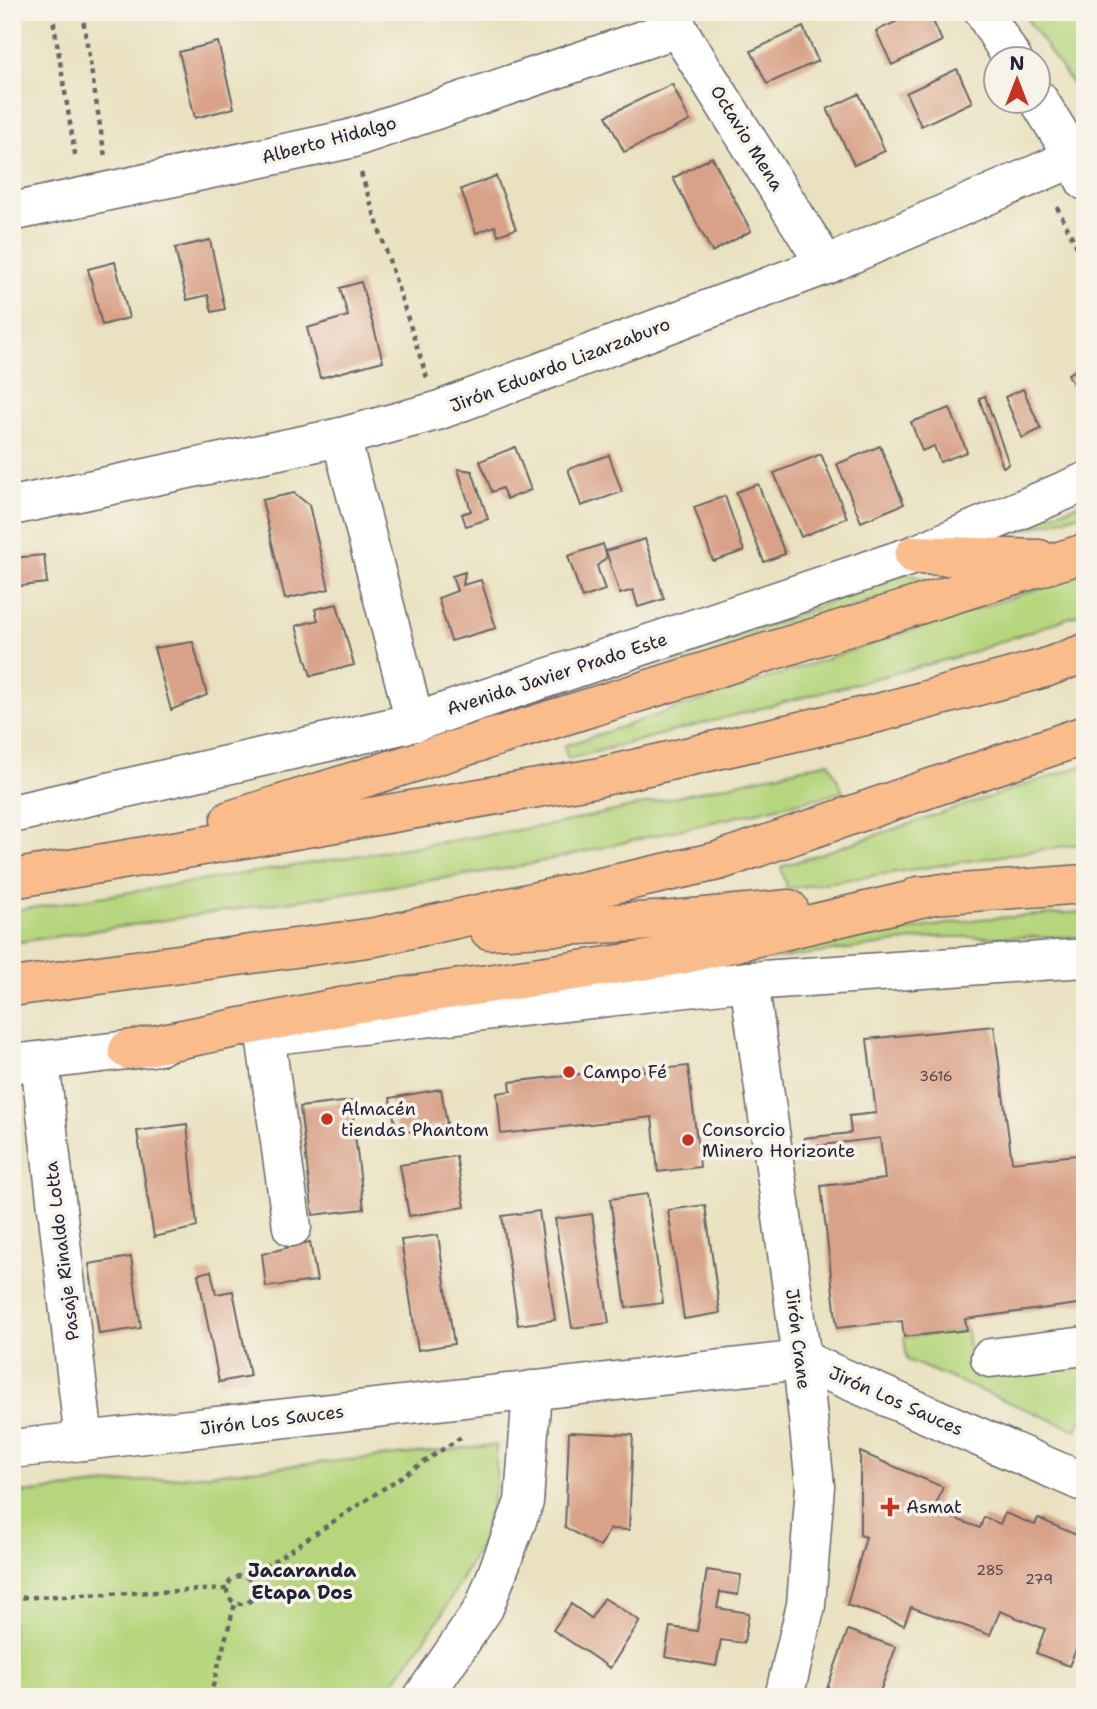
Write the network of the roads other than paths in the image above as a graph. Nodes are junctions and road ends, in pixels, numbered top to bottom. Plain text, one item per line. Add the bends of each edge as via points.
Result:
1 (984, 12) edge
2 (672, 20) edge
3 (1005, 46) edge
4 (1050, 116) edge
5 (1082, 164) edge
6 (12, 212) edge
7 (826, 265) junction
8 (341, 437) junction
9 (1085, 482) edge
10 (12, 506) edge
11 (914, 555) junction
12 (1077, 556) edge
13 (1085, 653) edge
14 (415, 722) junction
15 (1085, 735) edge
16 (12, 814) edge
17 (81, 866) junction
18 (12, 879) edge
19 (1085, 884) edge
20 (942, 893) junction
21 (375, 937) junction
22 (1085, 958) edge
23 (117, 972) junction
24 (749, 981) junction
25 (12, 987) edge
26 (12, 997) edge
27 (265, 1035) junction
28 (128, 1050) junction
29 (26, 1062) edge
30 (292, 1227) dead end
31 (1085, 1346) edge
32 (990, 1358) dead end
33 (802, 1360) junction
34 (532, 1390) junction
35 (84, 1441) junction
36 (12, 1449) edge
37 (1085, 1483) edge
38 (423, 1697) edge
39 (783, 1697) edge

1 - 3 street
2 - 6 street, Alberto Hidalgo via 350,139
2 - 7 street, Octavio Mena
4 - 5 street
5 - 7 street, Jirón Eduardo Lizarzaburo via 1041,174
7 - 8 street, Jirón Eduardo Lizarzaburo via 437,411
8 - 10 street, Jirón Eduardo Lizarzaburo
8 - 14 street
9 - 11 street, Avenida Javier Prado Este
11 - 12 highway
11 - 14 street, Avenida Javier Prado Este
12 - 17 highway
13 - 17 highway via 878,713 595,778
14 - 16 street, Avenida Javier Prado Este
15 - 21 highway via 718,861
17 - 18 highway
19 - 20 highway
20 - 21 highway via 672,920
20 - 28 highway via 681,955 360,1003
21 - 23 highway
22 - 24 street
23 - 25 highway
23 - 26 highway
24 - 27 street
24 - 33 street, Jirón Crane
27 - 28 street
27 - 30 street
28 - 29 street
29 - 35 street, Pasaje Rinaldo Lotta
31 - 32 street
33 - 34 street, Jirón Los Sauces
33 - 37 street, Jirón Los Sauces
33 - 39 street, Jirón Crane via 815,1486 806,1605
34 - 35 street, Jirón Los Sauces
34 - 38 street via 524,1502 484,1608
35 - 36 street, Jirón Los Sauces

